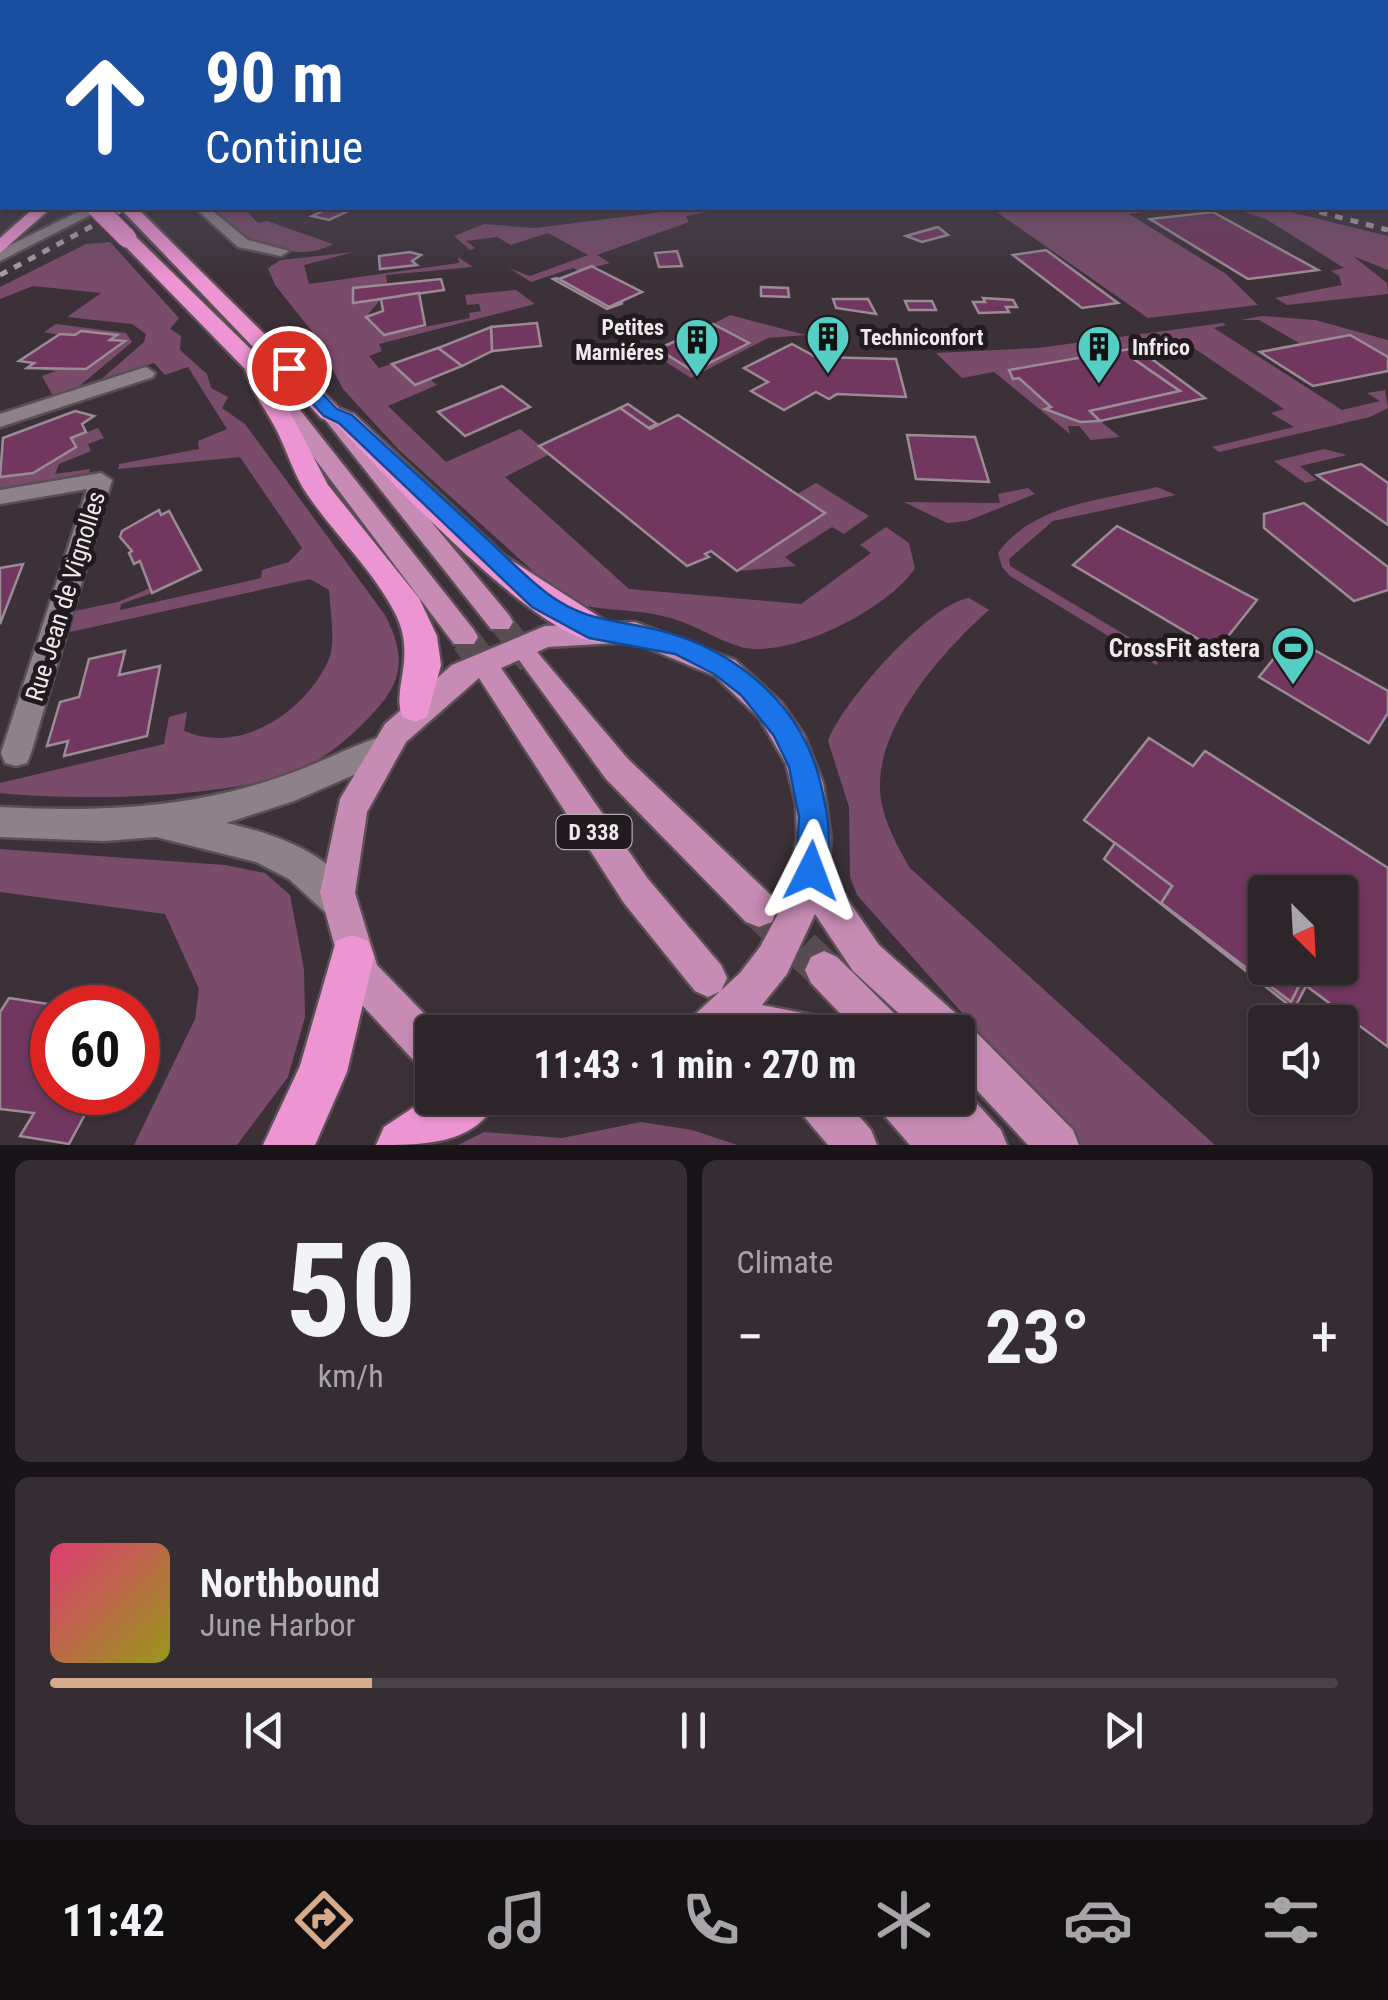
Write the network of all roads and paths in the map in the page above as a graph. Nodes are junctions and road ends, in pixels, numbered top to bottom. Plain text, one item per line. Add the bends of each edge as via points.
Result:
1 (41, 210) edge
2 (92, 210) edge
3 (130, 210) edge
4 (202, 210) edge
5 (0, 248) edge
6 (281, 251) dead end
7 (0, 256) edge
8 (256, 367) junction
9 (146, 373) dead end
10 (330, 412) junction
11 (0, 421) edge
12 (0, 497) edge
13 (500, 622) tunnel mouth
14 (598, 632) junction
15 (464, 636) tunnel mouth
16 (532, 661) tunnel mouth
17 (492, 676) tunnel mouth
18 (415, 707) junction
19 (379, 750) junction
20 (16, 752) dead end
21 (0, 822) edge
22 (163, 824) junction
23 (810, 875) junction
24 (338, 902) junction
25 (759, 909) tunnel mouth
26 (352, 957) junction
27 (824, 970) tunnel mouth
28 (708, 978) dead end
29 (725, 1015) edge
30 (868, 1015) edge
31 (928, 1015) edge
32 (415, 1036) edge
33 (975, 1060) edge
34 (447, 1115) edge
35 (830, 1115) edge
36 (912, 1115) edge
37 (959, 1115) edge
38 (289, 1145) edge
39 (402, 1145) edge
40 (856, 1145) edge
41 (938, 1145) edge
42 (986, 1145) edge
43 (1058, 1145) edge

1 - 5 highway
2 - 7 street
2 - 8 highway, bridge
3 - 10 highway
4 - 6 street via 243,244
8 - 15 main road
8 - 18 highway via 316,488 408,606 422,636
9 - 11 street
10 - 13 main road
10 - 14 highway via 516,582
12 - 20 street, Rue Jean de Vignolles via 101,480
14 - 18 main road via 507,650
14 - 23 main road via 692,650 762,700 784,728 806,779 814,817
16 - 25 main road, D 338 via 617,769
17 - 28 main road, D 338 via 636,891
18 - 19 main road
19 - 22 street via 284,793
19 - 24 main road via 347,819
21 - 22 street via 70,828
22 - 24 street via 261,847 301,867
23 - 29 main road via 775,960
23 - 31 main road via 866,958
24 - 26 main road
26 - 32 main road via 386,1011
26 - 38 highway via 328,1058
27 - 30 main road
33 - 43 main road
34 - 39 highway
35 - 40 main road
36 - 41 main road
37 - 42 main road

